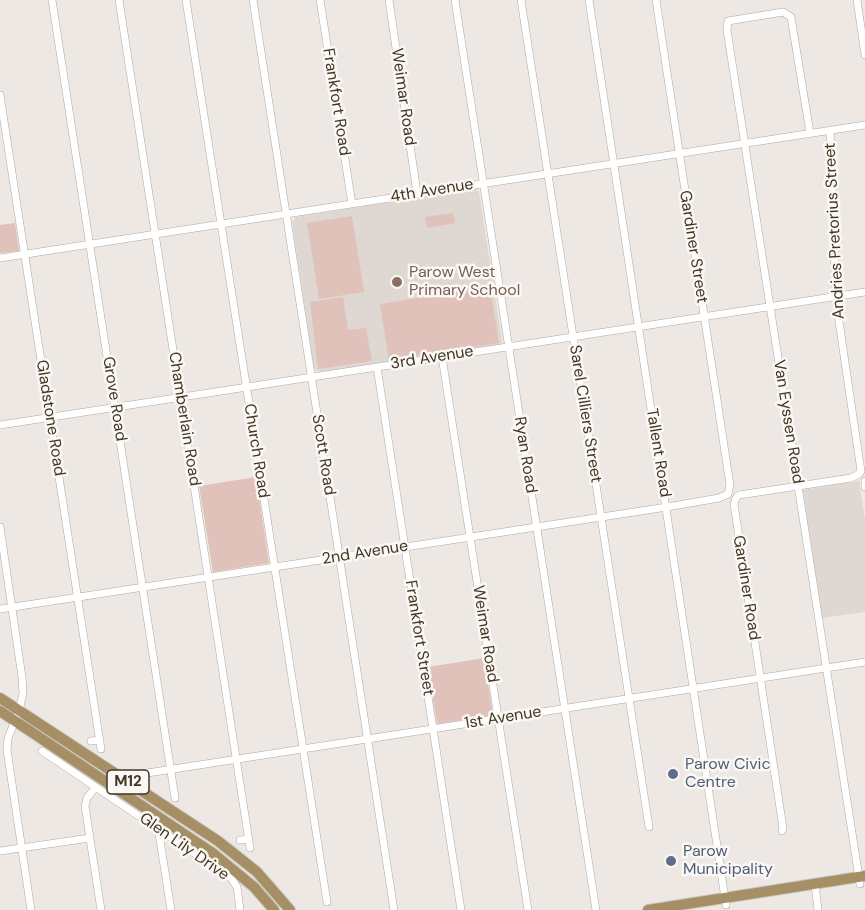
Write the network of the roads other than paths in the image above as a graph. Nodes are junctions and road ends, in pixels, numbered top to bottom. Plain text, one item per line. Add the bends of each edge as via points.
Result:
1 (52, 0) edge
2 (119, 0) edge
3 (186, 0) edge
4 (253, 0) edge
5 (320, 0) edge
6 (389, 0) edge
7 (455, 0) edge
8 (521, 0) edge
9 (589, 0) edge
10 (656, 0) edge
11 (857, 0) edge
12 (789, 15) joint
13 (865, 55) edge
14 (0, 95) edge
15 (865, 125) edge
16 (830, 130) junction
17 (810, 133) junction
18 (745, 143) junction
19 (679, 153) junction
20 (614, 164) junction
21 (548, 174) junction
22 (483, 183) junction
23 (417, 193) junction
24 (352, 204) junction
25 (286, 214) junction
26 (221, 224) junction
27 (156, 234) junction
28 (90, 244) junction
29 (25, 255) junction
30 (0, 258) edge
31 (865, 292) edge
32 (836, 296) junction
33 (770, 306) junction
34 (704, 317) junction
35 (639, 327) junction
36 (573, 337) junction
37 (508, 347) junction
38 (442, 357) junction
39 (377, 367) junction
40 (311, 377) junction
41 (246, 387) junction
42 (181, 397) junction
43 (116, 407) junction
44 (50, 417) junction
45 (0, 425) edge
46 (859, 474) joint
47 (865, 481) edge
48 (798, 486) junction
49 (865, 487) edge
50 (732, 496) junction
51 (666, 507) junction
52 (601, 516) junction
53 (536, 526) junction
54 (0, 527) edge
55 (470, 537) junction
56 (405, 546) junction
57 (339, 557) junction
58 (274, 567) junction
59 (208, 577) junction
60 (143, 587) junction
61 (77, 597) junction
62 (12, 607) junction
63 (0, 609) edge
64 (865, 662) edge
65 (826, 668) junction
66 (760, 678) junction
67 (693, 688) junction
68 (0, 698) edge
69 (629, 698) junction
70 (564, 708) junction
71 (0, 711) edge
72 (18, 716) junction
73 (498, 718) junction
74 (433, 729) junction
75 (367, 739) junction
76 (100, 740) junction
77 (91, 741) dead end
78 (101, 749) dead end
79 (302, 749) junction
80 (42, 752) dead end
81 (236, 760) junction
82 (171, 769) junction
83 (141, 774) dead end
84 (96, 787) junction
85 (175, 798) dead end
86 (649, 827) dead end
87 (161, 831) junction
88 (782, 831) dead end
89 (90, 838) junction
90 (249, 839) junction
91 (240, 840) dead end
92 (22, 848) junction
93 (250, 848) dead end
94 (0, 851) edge
95 (862, 880) edge
96 (815, 887) junction
97 (327, 902) dead end
98 (726, 902) junction
99 (687, 908) edge
100 (31, 910) edge
101 (101, 910) edge
102 (171, 910) edge
103 (240, 910) edge
104 (274, 910) edge
105 (290, 910) edge
106 (394, 910) edge
107 (461, 910) edge
108 (528, 910) edge
109 (596, 910) edge
110 (648, 910) edge
111 (818, 910) edge

1 - 28 street, Grove Road
2 - 27 street, Chamberlain Road
3 - 26 street, Church Road
4 - 25 street, Scott Road
5 - 24 street, Frankfort Road
6 - 23 street, Weimar Road
7 - 22 street, Ryan Road
8 - 21 street, Sarel Cilliers Street
9 - 20 street, Tallent Road
10 - 19 street, Gardiner Street
11 - 13 street
12 - 17 street, Andries Pretorius Street
12 - 18 street, Van Eyssen Road via 778,13 726,24
14 - 29 street, Gladstone Road
15 - 16 street, 4th Avenue
16 - 17 street, 4th Avenue
16 - 32 street, Andries Pretorius Street
17 - 18 street, 4th Avenue
18 - 19 street, 4th Avenue
18 - 33 street, Van Eyssen Road
19 - 20 street, 4th Avenue
19 - 34 street, Gardiner Street
20 - 21 street, 4th Avenue
20 - 35 street, Tallent Road
21 - 22 street, 4th Avenue
21 - 36 street, Sarel Cilliers Street
22 - 23 street, 4th Avenue
22 - 37 street, Ryan Road
23 - 24 street, 4th Avenue
24 - 25 street, 4th Avenue
25 - 26 street, 4th Avenue
25 - 40 street, Scott Road
26 - 27 street, 4th Avenue
26 - 41 street, Church Road
27 - 28 street, 4th Avenue
27 - 42 street, Chamberlain Road
28 - 29 street, 4th Avenue
28 - 43 street, Grove Road
29 - 30 street, 4th Avenue
29 - 44 street, Gladstone Road
31 - 32 street, 3rd Avenue
32 - 33 street, 3rd Avenue
32 - 46 street, Andries Pretorius Street via 862,468
33 - 34 street, 3rd Avenue
33 - 48 street, Van Eyssen Road
34 - 35 street, 3rd Avenue
34 - 50 street, Gardiner Street
35 - 36 street, 3rd Avenue
35 - 51 street, Tallent Road
36 - 37 street, 3rd Avenue
36 - 52 street, Sarel Cilliers Street
37 - 38 street, 3rd Avenue
37 - 53 street, Ryan Road
38 - 39 street, 3rd Avenue
38 - 55 street, Weimar Road
39 - 40 street, 3rd Avenue
39 - 56 street, Frankfort Street
40 - 41 street, 3rd Avenue
40 - 57 street, Scott Road
41 - 42 street, 3rd Avenue
41 - 58 street, Church Road
42 - 43 street, 3rd Avenue
42 - 59 street, Chamberlain Road
43 - 44 street, 3rd Avenue
43 - 60 street, Grove Road
44 - 45 street, 3rd Avenue
44 - 61 street, Gladstone Road
46 - 48 street, 2nd Avenue
47 - 49 street
48 - 50 street, 2nd Avenue
48 - 65 street, Van Eyssen Road
50 - 51 street, 2nd Avenue
50 - 66 street, Gardiner Road
51 - 52 street, 2nd Avenue
51 - 67 street, Tallent Road
52 - 53 street, 2nd Avenue
52 - 69 street, Sarel Cilliers Street
53 - 55 street, 2nd Avenue
53 - 70 street, Ryan Road
54 - 62 street
55 - 56 street, 2nd Avenue
55 - 73 street, Weimar Road
56 - 57 street, 2nd Avenue
56 - 74 street, Frankfort Street
57 - 58 street, 2nd Avenue
57 - 75 street, Scott Road
58 - 59 street, 2nd Avenue
58 - 79 street, Church Road
59 - 60 street, 2nd Avenue
59 - 81 street, Chamberlain Road
60 - 61 street, 2nd Avenue
60 - 82 street, Grove Road
61 - 62 street, 2nd Avenue
61 - 76 street, Gladstone Road
62 - 63 street, 2nd Avenue
62 - 72 street via 23,693
64 - 65 street, 1st Avenue
65 - 66 street, 1st Avenue
65 - 95 street, Van Eyssen Road
66 - 67 street, 1st Avenue
66 - 88 street
67 - 69 street, 1st Avenue
67 - 98 street, Tallent Road
68 - 72 main road, M12
69 - 70 street, 1st Avenue
69 - 86 street, Sarel Cilliers Street
70 - 73 street, 1st Avenue
70 - 109 street, Ryan Road
71 - 72 main road, M12
72 - 92 street via 6,746
72 - 104 main road, M12 via 214,854 254,887
72 - 105 main road, M12 via 237,855
73 - 74 street, 1st Avenue
73 - 108 street, Weimar Road
74 - 75 street, 1st Avenue
74 - 107 street, Frankfort Street
75 - 79 street, 1st Avenue
75 - 106 street, Scott Road
76 - 77 street
76 - 78 street, Gladstone Road
79 - 81 street, 1st Avenue
79 - 97 street, Church Road
80 - 84 street, Glen Lily Drive
81 - 82 street, 1st Avenue
81 - 90 street, Chamberlain Road
82 - 83 street, 1st Avenue
82 - 85 street, Grove Road
84 - 87 street, Glen Lily Drive
84 - 89 street via 85,801
87 - 102 street
87 - 103 street, Glen Lily Drive via 235,883
89 - 92 street
89 - 101 street
90 - 91 street
90 - 93 street, Chamberlain Road
92 - 94 street
92 - 100 street
95 - 96 main road
96 - 98 main road
96 - 111 street
98 - 99 main road
99 - 110 main road

